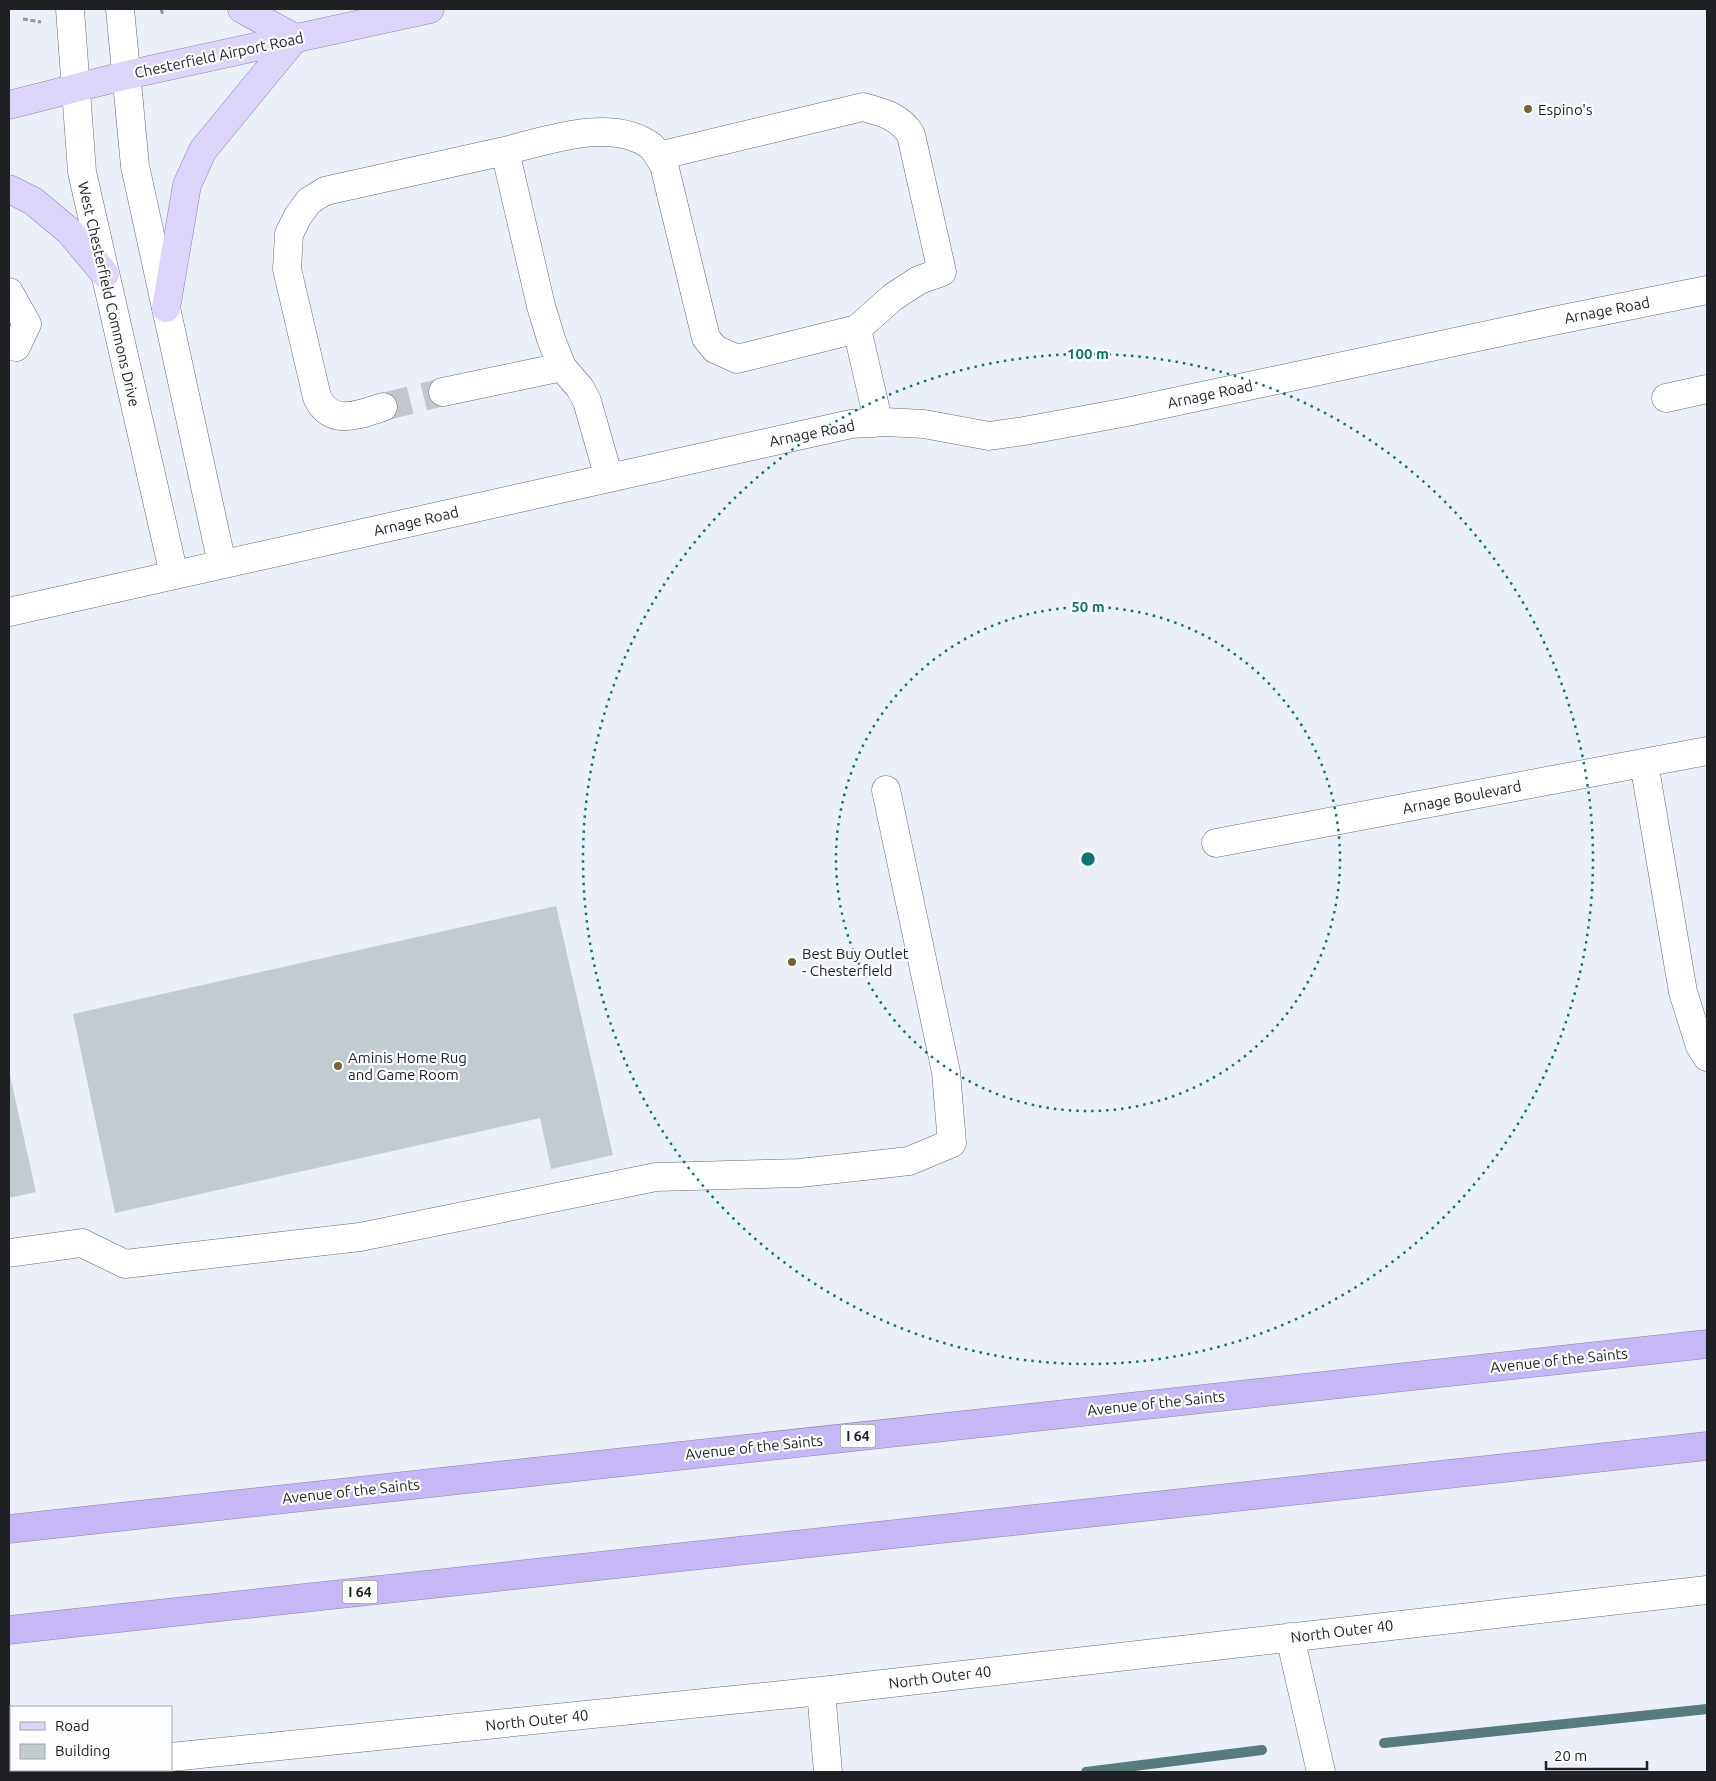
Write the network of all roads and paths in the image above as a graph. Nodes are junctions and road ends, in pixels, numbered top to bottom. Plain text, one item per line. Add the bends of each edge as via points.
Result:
1 (70, 9) edge
2 (120, 9) edge
3 (161, 9) edge
4 (242, 9) edge
5 (430, 9) edge
6 (163, 15) dead end
7 (295, 38) junction
8 (127, 75) junction
9 (75, 88) junction
10 (9, 105) edge
11 (505, 151) junction
12 (658, 156) junction
13 (9, 189) edge
14 (105, 274) junction
15 (1707, 290) edge
16 (9, 292) edge
17 (166, 308) junction
18 (857, 329) junction
19 (16, 347) dead end
20 (562, 367) junction
21 (1707, 389) edge
22 (442, 392) tunnel mouth
23 (1666, 398) dead end
24 (384, 408) tunnel mouth
25 (874, 423) junction
26 (609, 478) junction
27 (222, 564) junction
28 (174, 575) junction
29 (9, 612) edge
30 (1707, 751) edge
31 (1644, 763) junction
32 (886, 790) dead end
33 (1216, 843) dead end
34 (1707, 1057) edge
35 (9, 1253) edge
36 (1707, 1344) edge
37 (1707, 1446) edge
38 (9, 1529) edge
39 (1707, 1590) edge
40 (9, 1630) edge
41 (1290, 1637) junction
42 (821, 1691) junction
43 (172, 1757) edge
44 (828, 1772) edge
45 (1321, 1772) edge

1 - 9 street, West Chesterfield Commons Drive
2 - 8 street
3 - 6 path
4 - 7 main road
5 - 7 main road, Chesterfield Airport Road
7 - 8 main road, Chesterfield Airport Road
7 - 17 main road via 203,150 187,185
8 - 9 main road, Chesterfield Airport Road
8 - 17 street via 135,166
9 - 10 main road, Chesterfield Airport Road
9 - 14 street, West Chesterfield Commons Drive via 82,172
11 - 12 street via 562,137 605,132 637,138
11 - 20 street via 541,306
11 - 24 street via 324,192 309,200 289,234 287,269 321,406 334,415 345,417
12 - 18 street via 664,165 706,338 715,349 737,359
12 - 18 street via 863,108 886,113 906,125 942,272 920,280 900,293
13 - 14 main road via 33,201 69,231
14 - 28 street, West Chesterfield Commons Drive
15 - 25 street, Arnage Road via 1024,431 989,436 924,424
16 - 19 street via 27,324
17 - 27 street
18 - 25 street via 875,407
20 - 22 street
20 - 26 street via 587,401
21 - 23 street
25 - 26 street, Arnage Road via 851,424
26 - 27 street, Arnage Road
27 - 28 street, Arnage Road
28 - 29 street, Arnage Road
30 - 31 street, Arnage Boulevard
31 - 33 street, Arnage Boulevard
31 - 34 street via 1683,992 1700,1046
32 - 35 street via 946,1072 952,1143 909,1161 800,1173 656,1177 360,1237 125,1264 82,1243
36 - 38 highway, Avenue of the Saints / I 64
37 - 40 highway, I 64
39 - 41 street, North Outer 40
41 - 42 street, North Outer 40
41 - 45 street
42 - 43 street, North Outer 40
42 - 44 street

